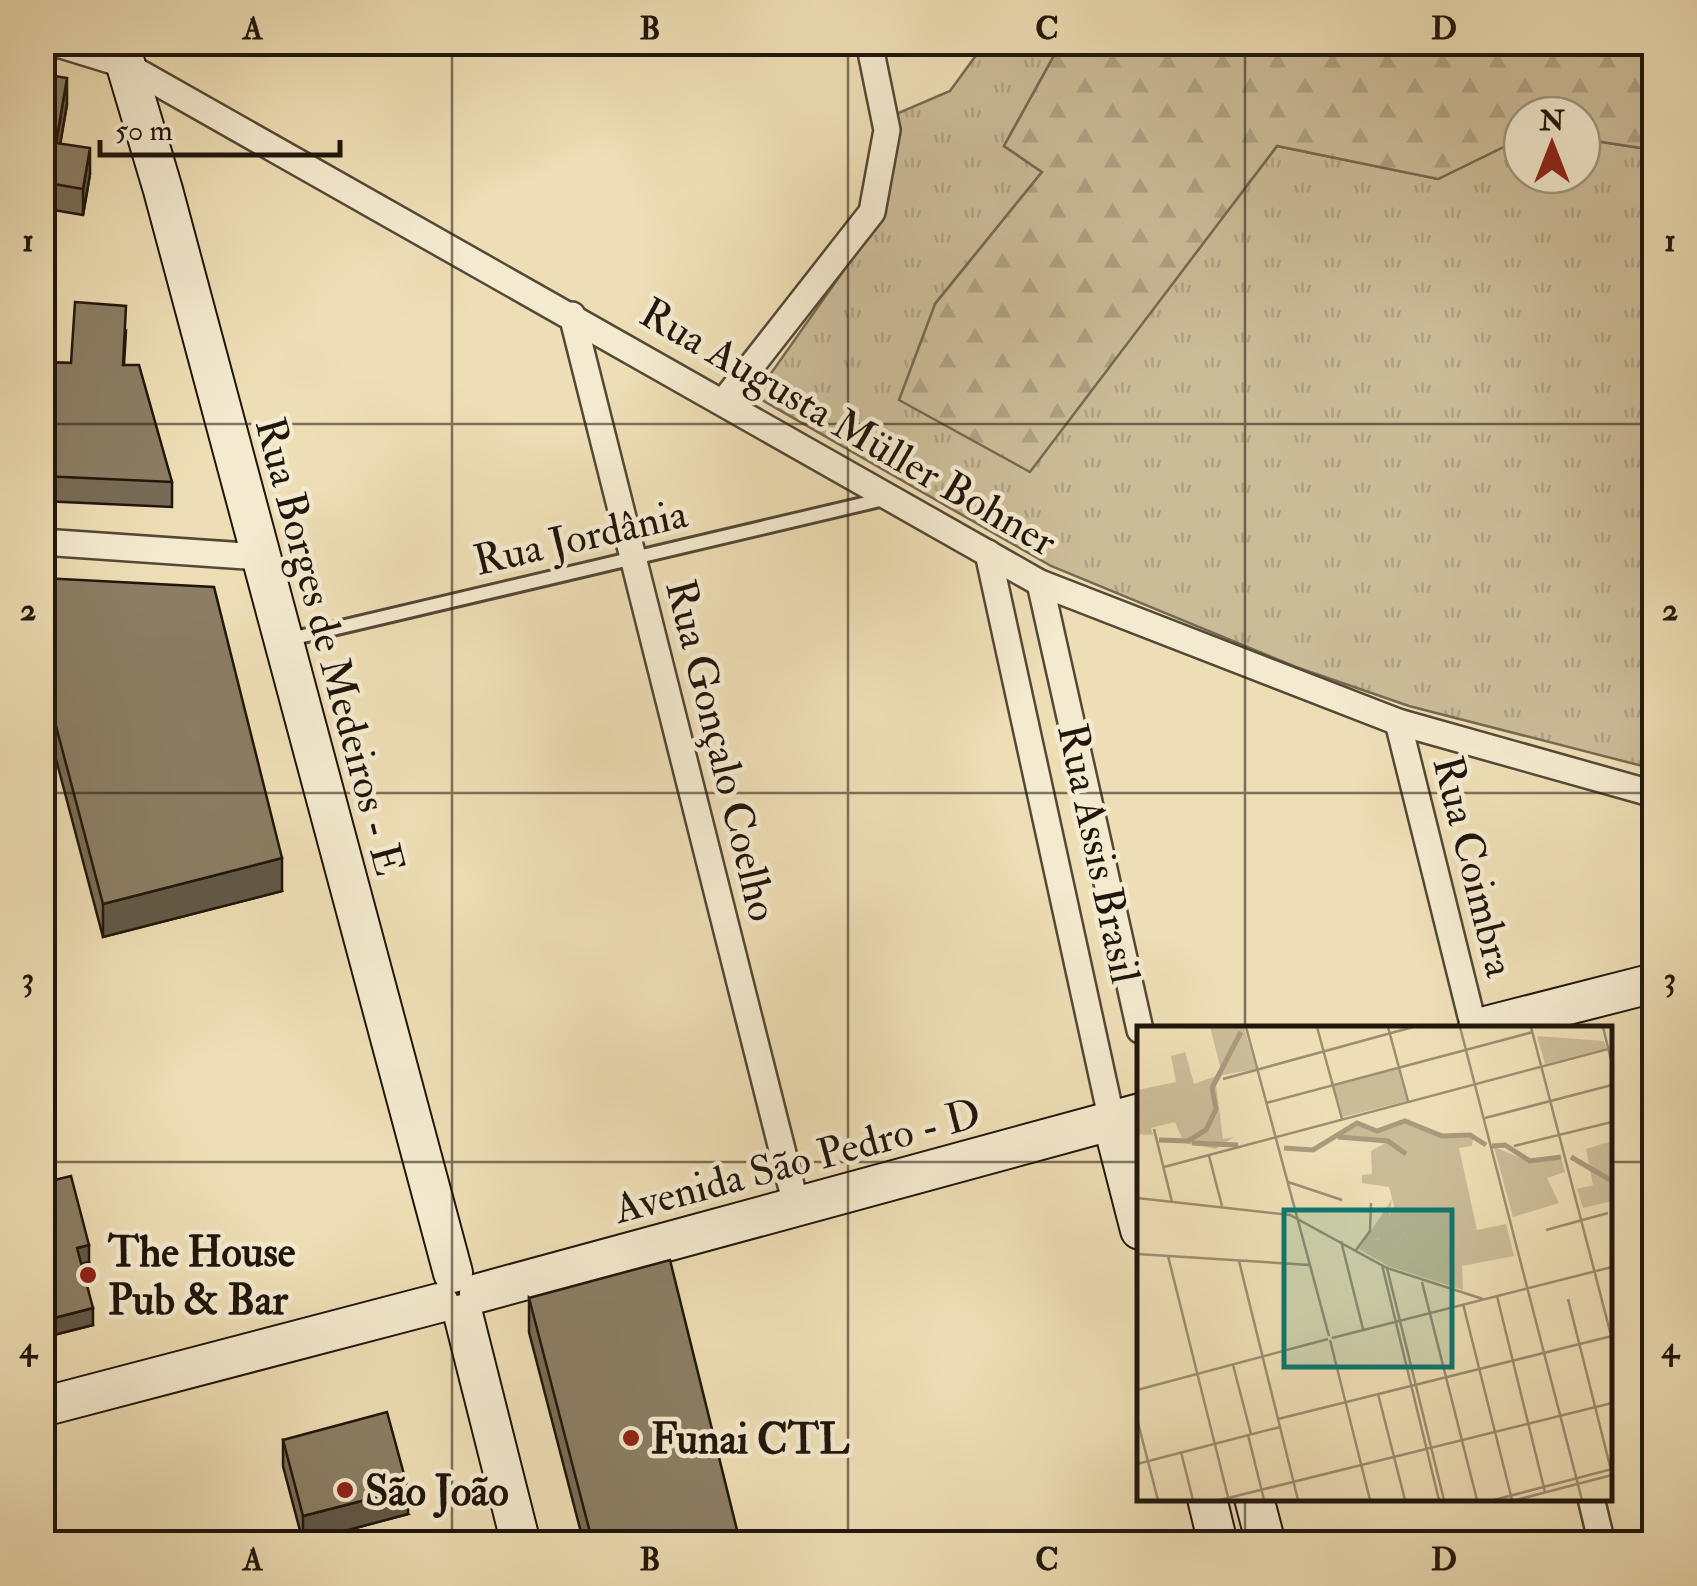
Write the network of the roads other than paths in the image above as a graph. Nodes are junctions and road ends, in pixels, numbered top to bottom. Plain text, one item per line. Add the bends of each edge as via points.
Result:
1 (869, 42) edge
2 (42, 43) edge
3 (123, 54) edge
4 (572, 315) junction
5 (724, 401) junction
6 (892, 497) junction
7 (42, 542) edge
8 (988, 552) junction
9 (633, 556) junction
10 (261, 557) junction
11 (1040, 583) junction
12 (283, 640) junction
13 (1398, 722) junction
14 (1654, 794) edge
15 (1654, 983) edge
16 (1139, 1026) edge
17 (1475, 1026) edge
18 (1484, 1026) edge
19 (1126, 1117) edge
20 (796, 1205) junction
21 (1137, 1206) edge
22 (459, 1296) junction
23 (42, 1407) edge
24 (1208, 1501) edge
25 (1255, 1501) edge
26 (1592, 1501) edge
27 (520, 1544) edge
28 (1218, 1544) edge
29 (1266, 1544) edge
30 (1602, 1544) edge

1 - 5 street via 887,130 872,212
2 - 3 street, Rua Augusta Müller Bohner
3 - 4 street, Rua Augusta Müller Bohner
3 - 10 street, Rua Borges de Medeiros - E
4 - 5 street, Rua Augusta Müller Bohner
4 - 9 street, Rua Gonçalo Coelho
5 - 6 street, Rua Augusta Müller Bohner
6 - 8 street, Rua Augusta Müller Bohner
6 - 9 lane, Rua Jordânia
7 - 10 street
8 - 11 street, Rua Augusta Müller Bohner
8 - 19 street, Rua Assis Brasil
9 - 12 lane, Rua Jordânia
9 - 20 street, Rua Gonçalo Coelho
10 - 12 street, Rua Borges de Medeiros - E
11 - 13 street, Rua Augusta Müller Bohner
11 - 16 street, Rua Assis Brasil
12 - 22 street, Rua Borges de Medeiros - E
13 - 14 street, Rua Augusta Müller Bohner
13 - 17 street, Rua Coimbra
15 - 18 street
19 - 20 street, Avenida São Pedro - D
19 - 21 street, Rua Assis Brasil
20 - 22 street, Avenida São Pedro - D
22 - 23 street, Avenida São Pedro - D
22 - 27 street, Rua Borges de Medeiros - E
24 - 28 street
25 - 29 street
26 - 30 street

